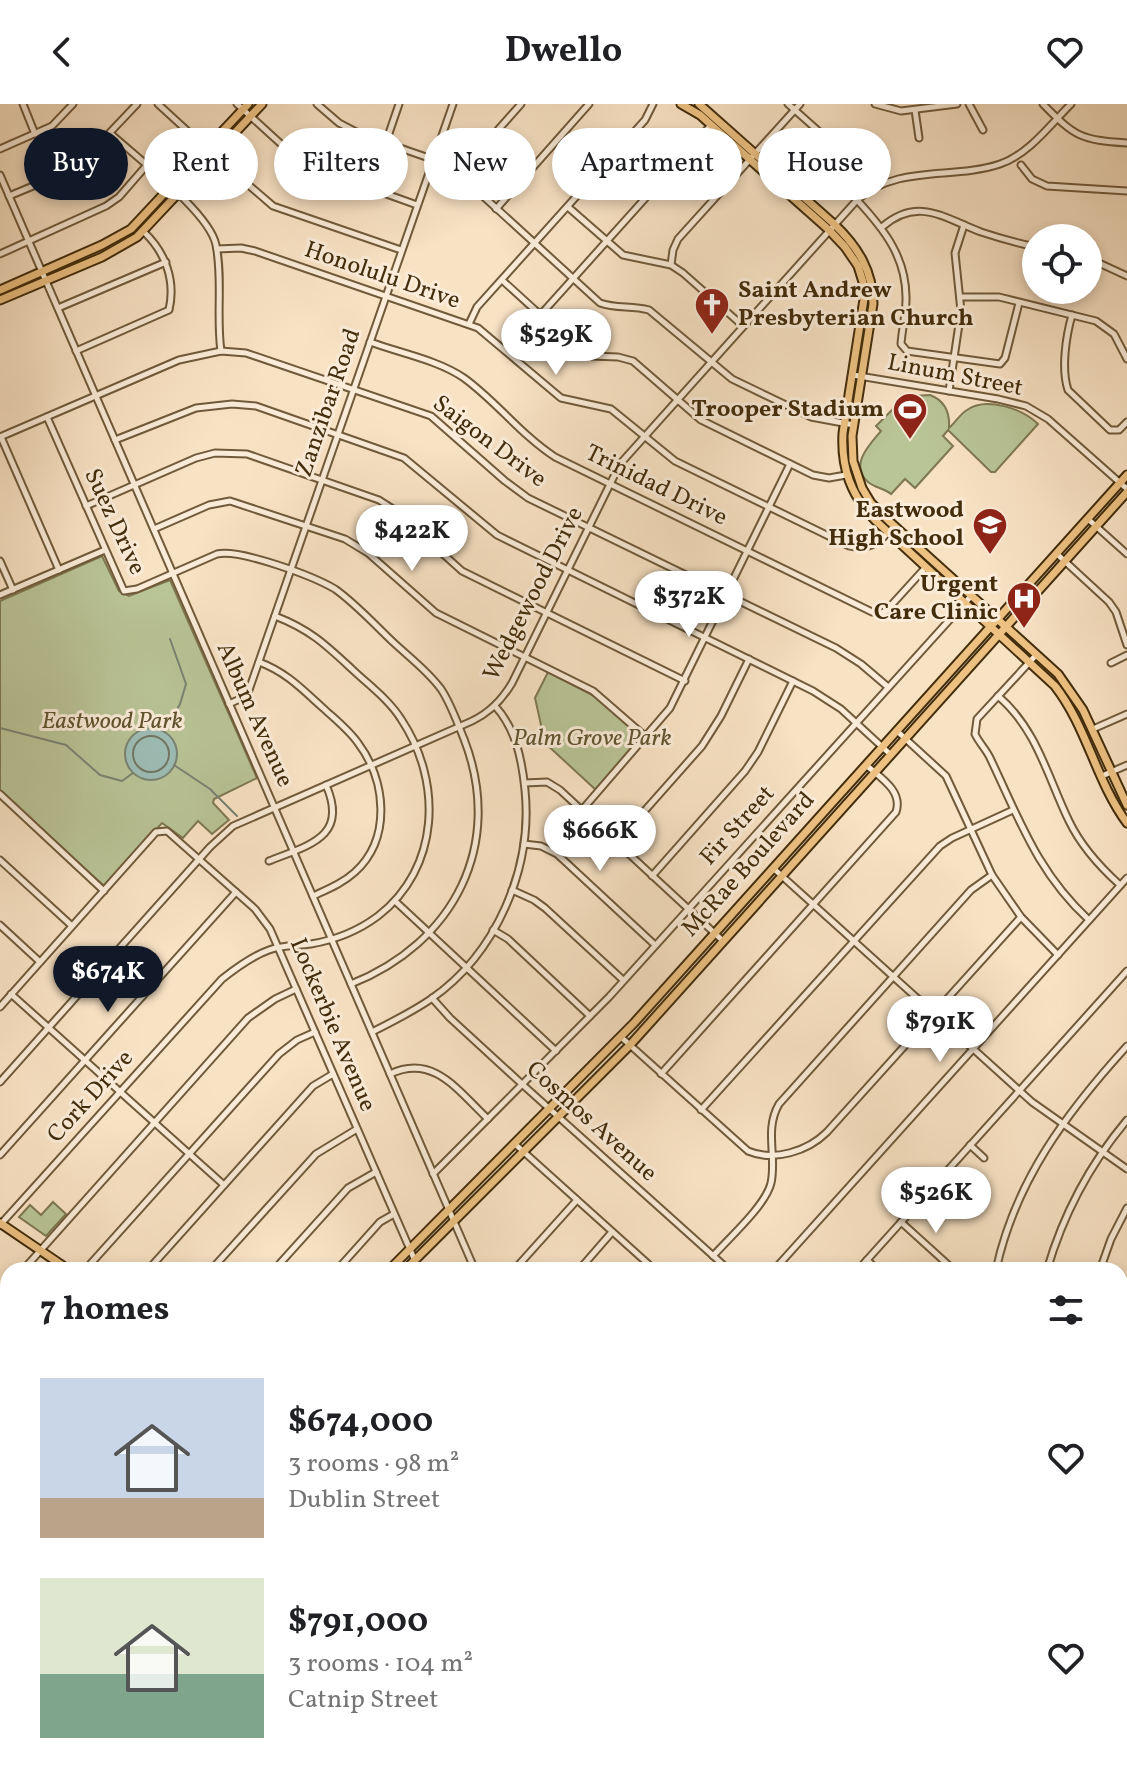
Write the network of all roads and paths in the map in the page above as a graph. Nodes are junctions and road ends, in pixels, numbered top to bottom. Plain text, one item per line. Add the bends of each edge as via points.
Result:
1 (23, 104) edge
2 (73, 104) edge
3 (137, 104) edge
4 (158, 104) edge
5 (262, 104) edge
6 (317, 104) edge
7 (399, 104) edge
8 (453, 104) edge
9 (521, 104) edge
10 (589, 104) edge
11 (653, 104) edge
12 (681, 104) edge
13 (699, 104) edge
14 (788, 104) edge
15 (800, 104) edge
16 (875, 104) edge
17 (957, 104) edge
18 (969, 104) edge
19 (1043, 104) edge
20 (1071, 104) edge
21 (243, 106) edge
22 (795, 110) junction
23 (915, 110) junction
24 (250, 116) junction
25 (1057, 118) junction
26 (711, 125) junction
27 (33, 128) edge
28 (48, 128) edge
29 (115, 128) edge
30 (184, 128) edge
31 (225, 128) edge
32 (240, 128) edge
33 (347, 128) edge
34 (391, 128) edge
35 (444, 128) edge
36 (500, 128) edge
37 (815, 128) edge
38 (983, 130) dead end
39 (919, 138) dead end
40 (24, 139) edge
41 (1127, 143) edge
42 (0, 149) edge
43 (128, 150) edge
44 (753, 157) junction
45 (1018, 161) junction
46 (144, 164) edge
47 (536, 164) edge
48 (144, 168) edge
49 (0, 175) edge
50 (891, 181) edge
51 (424, 184) edge
52 (24, 190) edge
53 (1127, 191) edge
54 (258, 193) edge
55 (9, 196) junction
56 (159, 200) edge
57 (173, 200) edge
58 (183, 200) edge
59 (486, 200) edge
60 (504, 200) edge
61 (857, 200) joint
62 (417, 205) junction
63 (568, 207) junction
64 (496, 209) junction
65 (964, 225) junction
66 (832, 227) junction
67 (882, 227) junction
68 (144, 232) junction
69 (29, 241) junction
70 (606, 242) junction
71 (534, 244) junction
72 (1022, 244) edge
73 (217, 249) junction
74 (401, 250) junction
75 (0, 254) edge
76 (166, 262) junction
77 (1102, 264) edge
78 (671, 265) junction
79 (42, 271) junction
80 (1127, 276) edge
81 (46, 280) junction
82 (502, 280) junction
83 (572, 280) junction
84 (0, 290) edge
85 (385, 296) junction
86 (960, 297) junction
87 (0, 300) edge
88 (1019, 303) junction
89 (58, 308) junction
90 (540, 315) junction
91 (1072, 315) junction
92 (469, 324) junction
93 (743, 326) junction
94 (370, 342) junction
95 (76, 351) junction
96 (221, 351) junction
97 (508, 351) junction
98 (954, 359) junction
99 (1127, 359) edge
100 (710, 362) junction
101 (858, 376) junction
102 (353, 388) junction
103 (949, 391) junction
104 (95, 396) junction
105 (677, 399) junction
106 (47, 417) junction
107 (1127, 422) edge
108 (845, 424) junction
109 (854, 425) junction
110 (338, 433) junction
111 (0, 437) edge
112 (643, 437) junction
113 (115, 440) junction
114 (790, 464) junction
115 (846, 475) junction
116 (1127, 475) edge
117 (322, 479) junction
118 (134, 484) junction
119 (610, 484) junction
120 (1125, 488) edge
121 (86, 506) junction
122 (769, 507) junction
123 (1088, 519) junction
124 (306, 525) junction
125 (1096, 526) junction
126 (588, 527) junction
127 (154, 529) junction
128 (891, 529) junction
129 (1071, 538) junction
130 (1079, 545) junction
131 (105, 550) junction
132 (1125, 550) edge
133 (748, 551) junction
134 (1057, 554) junction
135 (0, 561) edge
136 (1065, 561) junction
137 (926, 566) junction
138 (59, 570) junction
139 (291, 571) junction
140 (568, 571) junction
141 (172, 573) junction
142 (1027, 588) junction
143 (13, 590) junction
144 (0, 595) edge
145 (727, 595) junction
146 (1034, 595) junction
147 (968, 599) junction
148 (547, 613) junction
149 (275, 616) junction
150 (996, 622) junction
151 (1006, 626) junction
152 (1000, 633) junction
153 (706, 638) junction
154 (1127, 645) edge
155 (1037, 654) junction
156 (1127, 655) edge
157 (526, 657) junction
158 (749, 659) junction
159 (1030, 661) junction
160 (259, 662) junction
161 (1111, 663) dead end
162 (685, 681) junction
163 (793, 681) junction
164 (888, 687) junction
165 (998, 696) junction
166 (229, 704) junction
167 (495, 706) junction
168 (1127, 714) edge
169 (855, 723) junction
170 (459, 727) junction
171 (1093, 729) junction
172 (897, 731) junction
173 (647, 738) junction
174 (906, 738) junction
175 (414, 746) junction
176 (882, 747) junction
177 (891, 755) junction
178 (370, 765) junction
179 (866, 765) junction
180 (1127, 765) edge
181 (1111, 772) junction
182 (875, 773) junction
183 (1102, 776) junction
184 (525, 783) junction
185 (326, 785) junction
186 (0, 794) edge
187 (1127, 805) edge
188 (275, 807) junction
189 (582, 810) junction
190 (1013, 810) junction
191 (1127, 823) edge
192 (970, 829) junction
193 (617, 843) junction
194 (524, 844) junction
195 (293, 851) junction
196 (200, 859) junction
197 (0, 860) edge
198 (269, 861) dead end
199 (773, 868) junction
200 (992, 875) junction
201 (652, 876) junction
202 (782, 876) junction
203 (1127, 878) edge
204 (1120, 885) junction
205 (512, 890) junction
206 (104, 891) junction
207 (236, 892) junction
208 (313, 896) junction
209 (395, 901) junction
210 (813, 905) junction
211 (688, 908) junction
212 (1021, 917) junction
213 (1089, 920) junction
214 (72, 926) junction
215 (2, 927) edge
216 (493, 930) junction
217 (430, 933) junction
218 (715, 934) junction
219 (0, 935) edge
220 (332, 940) junction
221 (723, 941) junction
222 (853, 941) junction
223 (655, 945) junction
224 (279, 947) junction
225 (1058, 955) junction
226 (40, 962) junction
227 (466, 967) junction
228 (1127, 971) edge
229 (893, 976) junction
230 (623, 980) junction
231 (351, 984) junction
232 (296, 989) junction
233 (11, 994) junction
234 (432, 998) junction
235 (0, 1007) edge
236 (934, 1012) junction
237 (590, 1016) junction
238 (48, 1028) junction
239 (315, 1032) junction
240 (372, 1032) junction
241 (621, 1037) junction
242 (630, 1045) junction
243 (1127, 1046) edge
244 (973, 1048) junction
245 (556, 1051) junction
246 (85, 1061) junction
247 (333, 1074) junction
248 (390, 1074) junction
249 (661, 1074) junction
250 (0, 1082) edge
251 (523, 1085) junction
252 (1020, 1090) junction
253 (120, 1092) junction
254 (550, 1110) junction
255 (701, 1110) junction
256 (558, 1117) junction
257 (488, 1119) junction
258 (1127, 1120) edge
259 (154, 1123) junction
260 (1062, 1124) junction
261 (357, 1129) junction
262 (515, 1144) junction
263 (970, 1145) junction
264 (524, 1152) junction
265 (1103, 1152) junction
266 (189, 1154) junction
267 (771, 1154) junction
268 (0, 1155) edge
269 (984, 1158) dead end
270 (1127, 1169) edge
271 (376, 1172) junction
272 (433, 1174) junction
273 (485, 1174) junction
274 (493, 1183) junction
275 (934, 1184) junction
276 (224, 1185) junction
277 (577, 1200) junction
278 (960, 1208) dead end
279 (1127, 1208) edge
280 (449, 1210) junction
281 (394, 1214) junction
282 (454, 1222) junction
283 (901, 1222) junction
284 (0, 1224) edge
285 (612, 1232) junction
286 (41, 1250) junction
287 (410, 1250) junction
288 (713, 1256) junction
289 (415, 1260) joint
290 (867, 1260) edge
291 (30, 1262) edge
292 (58, 1262) edge
293 (92, 1262) edge
294 (155, 1262) edge
295 (218, 1262) edge
296 (281, 1262) edge
297 (344, 1262) edge
298 (397, 1262) edge
299 (472, 1262) edge
300 (521, 1262) edge
301 (586, 1262) edge
302 (647, 1262) edge
303 (720, 1262) edge
304 (781, 1262) edge
305 (945, 1262) edge
306 (998, 1262) edge
307 (1050, 1262) edge
308 (1103, 1262) edge

1 - 27 street
2 - 28 street
3 - 29 street
4 - 30 street
5 - 24 main road
6 - 33 street
7 - 34 street
8 - 35 street, Zanzibar Road
9 - 36 street
10 - 47 street
11 - 63 street via 645,120
12 - 26 main road
13 - 44 main road
14 - 22 street
15 - 22 street
16 - 23 street
17 - 23 street
18 - 38 street
19 - 25 street
20 - 25 street, Wedgewood Drive
21 - 24 street
21 - 31 main road
22 - 37 street
22 - 44 street
23 - 39 street
24 - 32 main road
24 - 62 street via 311,167
25 - 41 street via 1087,139
25 - 45 street, Wedgewood Drive
26 - 44 main road
26 - 70 street
40 - 42 street
43 - 46 street
44 - 66 main road
44 - 78 street via 678,239
45 - 50 street, Wedgewood Drive
45 - 53 street via 1032,179 1047,186
48 - 69 street via 106,206
49 - 55 street, Album Avenue
51 - 62 street, Zanzibar Road
52 - 55 street
54 - 74 street via 273,206
55 - 69 street, Album Avenue
56 - 79 main road via 131,229
57 - 68 main road
58 - 73 street via 207,224
59 - 64 street
60 - 64 street
61 - 66 street, Wedgewood Drive
61 - 67 street
62 - 74 street, Zanzibar Road
63 - 70 street
63 - 71 street
64 - 71 street
65 - 67 street via 918,210
65 - 72 street
65 - 86 street via 955,253
66 - 93 street, Wedgewood Drive
66 - 101 main road via 863,282
67 - 98 street via 904,277 902,347
68 - 76 street
68 - 81 main road
69 - 75 street
69 - 79 street, Album Avenue
70 - 78 street via 630,258
70 - 83 street
71 - 82 street
71 - 83 street
73 - 85 street, Honolulu Drive via 255,251
73 - 96 street
74 - 85 street, Zanzibar Road
76 - 89 street
76 - 95 street via 169,310
77 - 80 street
78 - 93 street
79 - 81 street, Album Avenue
79 - 84 main road
81 - 87 main road
81 - 89 street, Album Avenue
82 - 90 street
82 - 92 street
83 - 90 street
83 - 100 street via 607,306 654,312
85 - 92 street, Honolulu Drive
85 - 94 street, Zanzibar Road
86 - 88 street via 990,296
86 - 98 street
88 - 91 street
88 - 98 street via 1002,363
89 - 95 street, Album Avenue
90 - 97 street
90 - 105 street via 580,351 633,361
91 - 99 street via 1109,329
91 - 107 street via 1068,390 1110,430
92 - 97 street, Honolulu Drive
93 - 100 street, Wedgewood Drive
94 - 102 street, Zanzibar Road
94 - 119 street, Trinidad Drive via 462,377 545,450
95 - 104 street, Album Avenue
96 - 102 street, Saigon Drive via 258,355
96 - 104 street, Saigon Drive via 179,360
97 - 112 street, Honolulu Drive via 554,394 607,407
98 - 103 street
100 - 105 street, Wedgewood Drive
100 - 108 street via 732,379 805,414
101 - 103 street, Linum Street
101 - 108 main road
101 - 109 main road
102 - 110 street, Zanzibar Road
102 - 126 street, Saigon Drive via 431,416 514,488
103 - 120 street, Linum Street via 1034,410
104 - 106 street, Saigon Drive
104 - 113 street, Album Avenue
105 - 112 street, Wedgewood Drive
105 - 114 street via 711,425
106 - 111 street, Saigon Drive
106 - 121 street, Suez Drive
108 - 109 street
108 - 115 main road
109 - 128 main road via 858,480
110 - 113 street via 268,409 232,404 184,411
110 - 117 street, Zanzibar Road
110 - 140 street via 410,461 483,526
111 - 138 street
112 - 119 street, Wedgewood Drive
112 - 122 street, Honolulu Drive via 681,465
113 - 118 street, Album Avenue
114 - 115 street via 818,477
114 - 122 street
115 - 128 main road via 866,510
116 - 120 main road, McRae Boulevard
117 - 118 street via 234,452 196,458
117 - 124 street, Zanzibar Road
117 - 148 street via 379,500 462,571
118 - 121 street
118 - 127 street, Album Avenue
119 - 126 street, Wedgewood Drive
119 - 133 street, Trinidad Drive
120 - 123 main road, McRae Boulevard
120 - 125 main road, McRae Boulevard
121 - 131 street, Suez Drive
122 - 128 street, Honolulu Drive via 855,548 872,546
122 - 133 street
123 - 125 street
123 - 129 main road, McRae Boulevard
124 - 127 street via 230,501
124 - 139 street, Zanzibar Road
124 - 157 street via 356,544 436,613
125 - 130 main road, McRae Boulevard
125 - 132 street
126 - 140 street, Wedgewood Drive
126 - 145 street, Saigon Drive
127 - 141 street, Album Avenue
128 - 137 main road
128 - 147 main road
129 - 130 main road
129 - 134 main road, McRae Boulevard
130 - 136 main road, McRae Boulevard
131 - 138 street
131 - 141 street, Suez Drive via 124,591
133 - 137 street, Trinidad Drive via 880,614
133 - 145 street
134 - 136 street
134 - 142 main road, McRae Boulevard
135 - 143 street
136 - 146 main road, McRae Boulevard
136 - 154 street via 1114,608
137 - 147 main road
138 - 143 street
139 - 141 street, Suez Drive via 228,552
139 - 149 street, Zanzibar Road
139 - 170 street, Suez Drive via 342,594 434,681
140 - 148 street, Wedgewood Drive
140 - 153 street
141 - 166 street, Album Avenue
142 - 146 main road
142 - 150 main road, McRae Boulevard
143 - 144 street
145 - 153 street
145 - 164 street, Saigon Drive via 836,648
146 - 151 main road, McRae Boulevard
147 - 150 main road
147 - 164 street, Fir Street
148 - 157 street, Wedgewood Drive
148 - 162 street
149 - 160 street, Zanzibar Road
149 - 175 street, Cork Drive via 310,632 344,661 397,713
150 - 151 main road
150 - 152 main road
150 - 172 main road, McRae Boulevard
151 - 152 main road, McRae Boulevard
151 - 155 main road
152 - 159 main road
152 - 174 main road, McRae Boulevard
153 - 158 street
153 - 162 street
155 - 159 street
155 - 171 main road via 1068,686
156 - 161 street
157 - 167 street, Wedgewood Drive
157 - 173 street via 593,691
158 - 163 street
158 - 193 street via 698,753
159 - 165 street
159 - 183 main road via 1068,703
160 - 166 street, Zanzibar Road via 247,694
160 - 178 street via 283,672 309,695 356,739
162 - 173 street
163 - 169 street
163 - 201 street via 745,771
164 - 169 street, Fir Street
165 - 190 street via 974,729
165 - 204 street via 1029,731 1080,840
166 - 188 street, Album Avenue
167 - 170 street, Wedgewood Drive
167 - 184 street via 511,726
168 - 171 street
169 - 176 street
169 - 211 street, Fir Street
170 - 175 street, Wedgewood Drive
170 - 217 street, Suez Drive via 477,787 477,837 463,884
171 - 181 main road
172 - 174 street
172 - 176 main road, McRae Boulevard
173 - 189 street
174 - 177 main road, McRae Boulevard
174 - 192 street via 946,776
175 - 178 street, Wedgewood Drive
175 - 209 street, Cork Drive via 429,789 428,836 417,867
176 - 177 street
176 - 179 main road, McRae Boulevard
177 - 182 main road, McRae Boulevard
178 - 185 street, Wedgewood Drive
178 - 208 street via 382,806 374,846 351,876
179 - 182 street
179 - 199 main road, McRae Boulevard
180 - 181 street
181 - 183 street
181 - 187 main road
182 - 202 main road, McRae Boulevard
182 - 210 street via 897,794 896,812
183 - 191 main road
184 - 189 street via 552,784
184 - 194 street
185 - 188 street, Wedgewood Drive
185 - 195 street via 334,808 331,823 319,839
186 - 206 street
188 - 195 street, Album Avenue
188 - 196 street, Wedgewood Drive via 233,826
189 - 193 street
190 - 192 street
190 - 213 street via 1046,872
192 - 200 street
192 - 222 street via 940,846
193 - 201 street
194 - 205 street
194 - 223 street via 557,854
195 - 198 street
195 - 208 street, Album Avenue
196 - 206 street, Lockerbie Avenue via 164,830 156,832
196 - 207 street, Lockerbie Avenue
196 - 238 street, Wedgewood Drive
197 - 214 street
199 - 202 street
199 - 218 main road, McRae Boulevard
200 - 212 street
200 - 229 street via 971,890
201 - 211 street
202 - 210 street
202 - 221 main road, McRae Boulevard
203 - 204 street
204 - 213 street
205 - 216 street
205 - 230 street via 545,908
206 - 214 street
207 - 224 street, Lockerbie Avenue via 261,915
207 - 246 street
208 - 220 street, Album Avenue
209 - 217 street
209 - 220 street, Cork Drive via 371,921
210 - 222 street
210 - 249 street
211 - 218 street
211 - 223 street, Fir Street
212 - 225 street
212 - 236 street
213 - 225 street
214 - 226 street
215 - 219 street
215 - 226 street
216 - 227 street
216 - 237 street
217 - 227 street
217 - 231 street, Suez Drive via 390,966
218 - 221 street
218 - 241 main road, McRae Boulevard
220 - 224 street, Cork Drive
220 - 231 street, Album Avenue
221 - 242 main road, McRae Boulevard
222 - 229 street
222 - 255 street
223 - 230 street, Fir Street
224 - 232 street, Lockerbie Avenue
224 - 253 street, Cork Drive via 222,979
225 - 244 street
226 - 233 street
227 - 234 street
227 - 245 street
228 - 252 street
229 - 236 street
229 - 267 street via 779,1104 771,1124
230 - 237 street, Fir Street
231 - 240 street, Album Avenue
232 - 239 street, Lockerbie Avenue
232 - 259 street via 248,1018
233 - 235 street
233 - 238 street
234 - 240 street
234 - 251 street, Cosmos Avenue
236 - 244 street
236 - 267 street via 822,1136 797,1151
237 - 245 street, Fir Street
238 - 246 street
238 - 250 street, Wedgewood Drive
239 - 247 street, Lockerbie Avenue
239 - 266 street via 284,1049
240 - 248 street, Album Avenue
241 - 242 street
241 - 254 main road, McRae Boulevard
242 - 249 street
242 - 256 main road, McRae Boulevard
243 - 260 street
244 - 252 street
244 - 304 street
245 - 251 street, Fir Street
246 - 253 street
246 - 268 street
247 - 261 street, Lockerbie Avenue
247 - 276 street via 313,1086
248 - 257 street via 411,1067 433,1070
248 - 272 street, Album Avenue
249 - 255 street
251 - 254 street, Cosmos Avenue
251 - 257 street, Fir Street
252 - 260 street
252 - 263 street
253 - 259 street
253 - 284 street, Cork Drive
254 - 256 street, Cosmos Avenue
254 - 262 main road, McRae Boulevard
255 - 267 street via 748,1151
256 - 264 main road, McRae Boulevard
256 - 288 street, Cosmos Avenue
257 - 272 street, Fir Street
258 - 265 street
259 - 266 street
259 - 286 street
260 - 265 street
260 - 306 street via 1022,1193
261 - 271 street, Lockerbie Avenue
261 - 295 street via 316,1154
262 - 264 street
262 - 273 main road, McRae Boulevard
263 - 269 street
263 - 275 street
264 - 274 main road, McRae Boulevard
264 - 277 street
265 - 270 street
265 - 307 street via 1067,1214
266 - 276 street
266 - 293 street
267 - 288 street via 767,1195
271 - 281 street, Lockerbie Avenue
271 - 296 street via 348,1188
272 - 280 street, Album Avenue
273 - 274 main road
273 - 280 main road, McRae Boulevard
274 - 282 main road, McRae Boulevard
275 - 278 street
275 - 283 street
276 - 294 street
277 - 285 street
277 - 300 street
279 - 308 street
280 - 282 street, Album Avenue
280 - 287 main road, McRae Boulevard
281 - 287 street, Lockerbie Avenue
281 - 297 street
282 - 289 main road, McRae Boulevard
282 - 299 street, Album Avenue
283 - 290 street
283 - 305 street
284 - 286 main road
285 - 301 street
285 - 302 street
286 - 291 street
286 - 292 main road
287 - 289 street, Lockerbie Avenue
287 - 298 main road, McRae Boulevard
288 - 303 street, Cosmos Avenue

